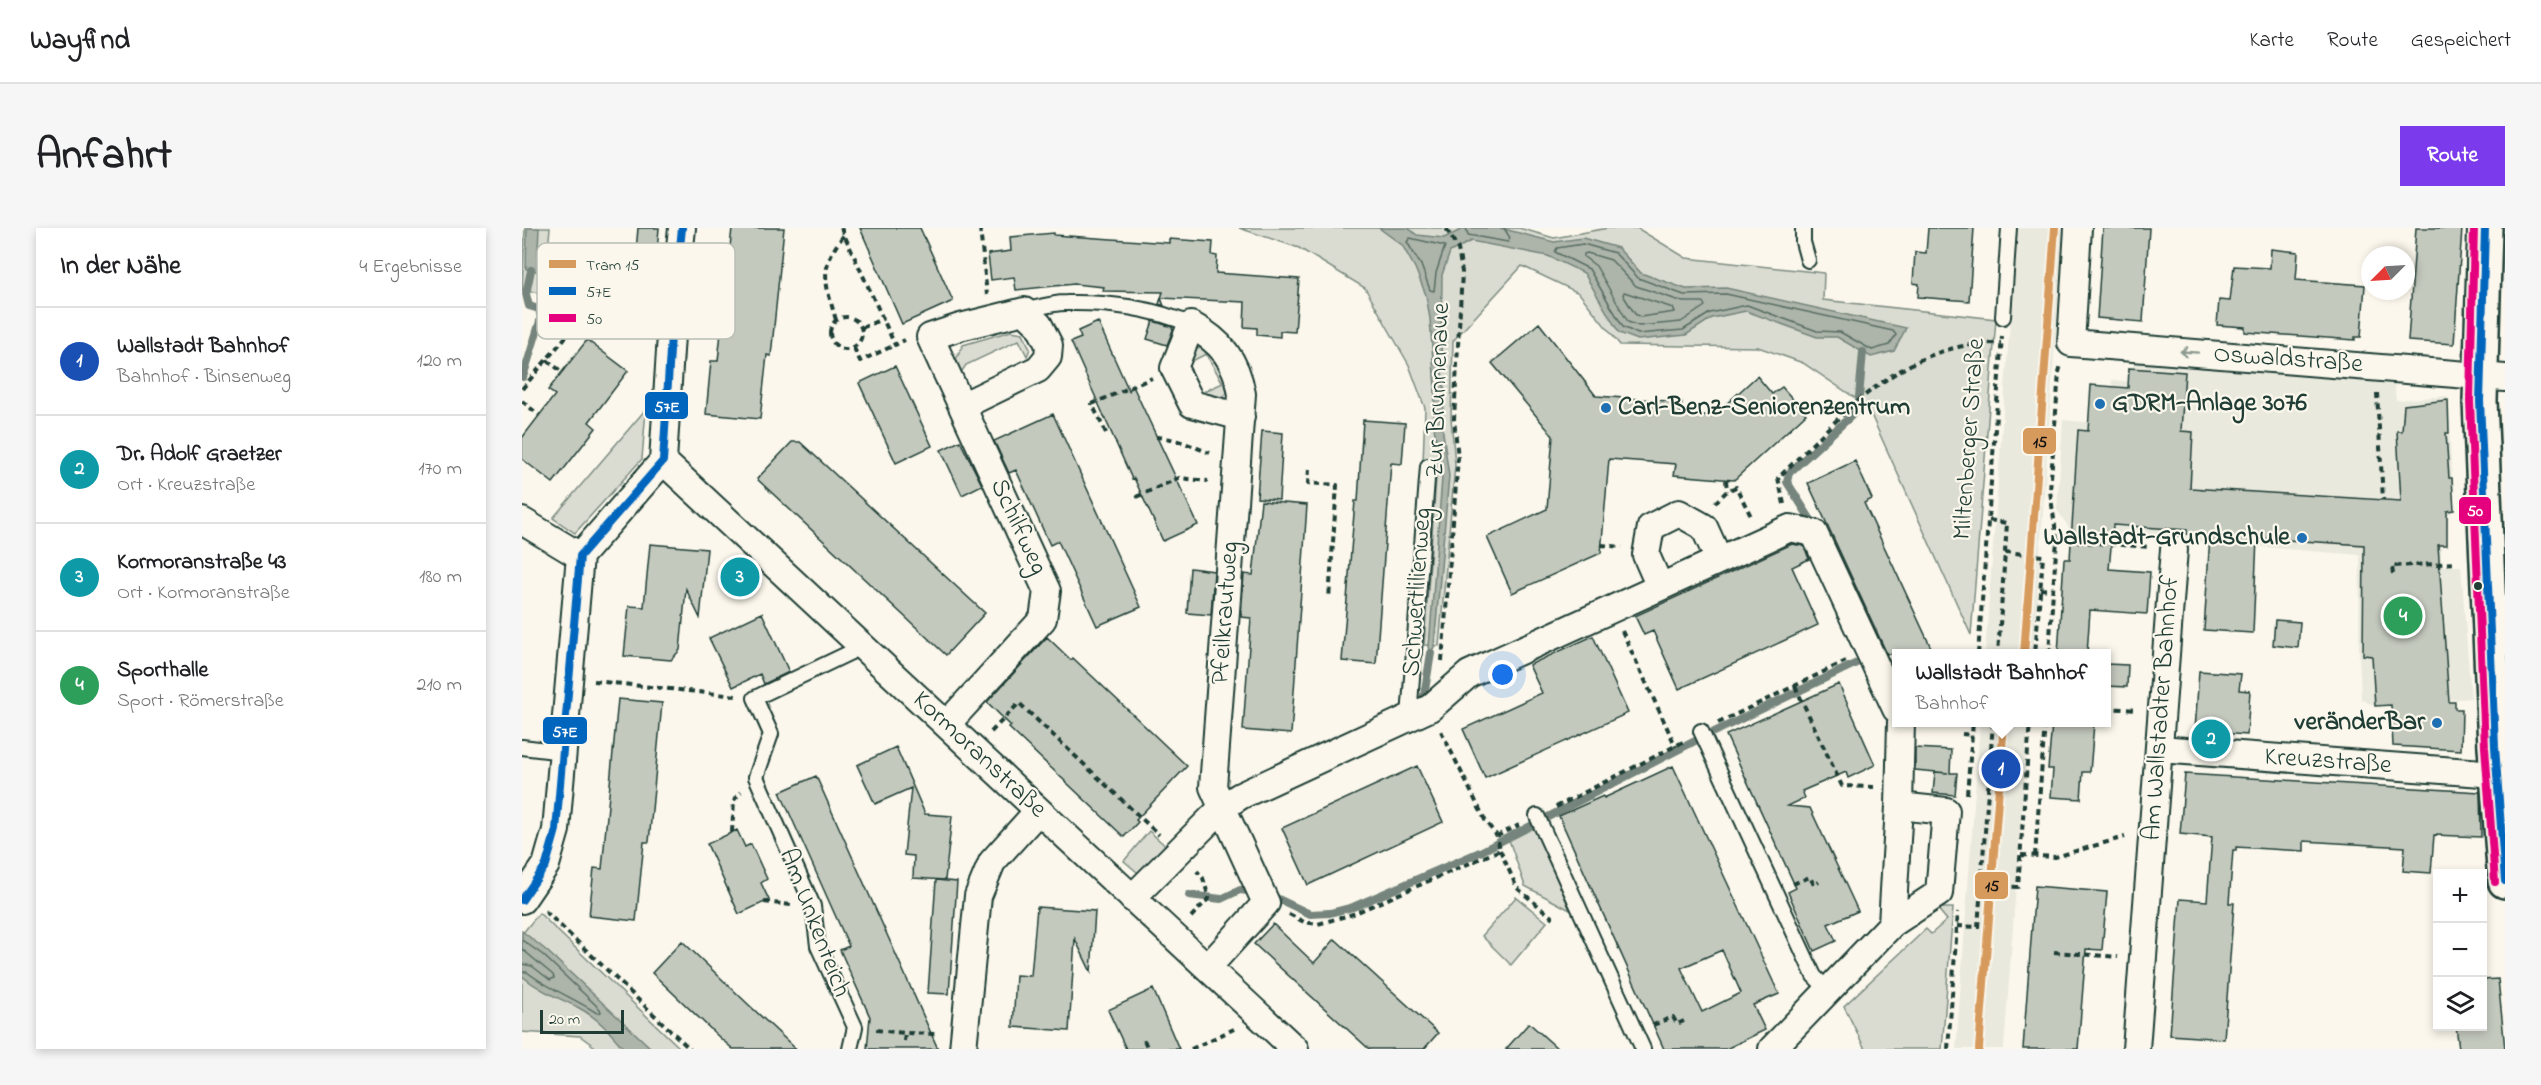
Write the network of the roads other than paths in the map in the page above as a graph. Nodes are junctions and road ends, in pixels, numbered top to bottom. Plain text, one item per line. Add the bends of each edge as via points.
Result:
1 (682, 228) edge
2 (1803, 228) edge
3 (2009, 228) edge
4 (2078, 228) edge
5 (2485, 228) edge
6 (680, 243) edge
7 (1808, 260) dead end
8 (1024, 311) junction
9 (2002, 317) road end
10 (1191, 325) junction
11 (671, 339) edge
12 (2492, 377) edge
13 (962, 406) junction
14 (1240, 417) junction
15 (663, 461) junction
16 (1428, 466) dead end
17 (522, 521) edge
18 (2174, 549) road end
19 (580, 556) junction
20 (1719, 560) junction
21 (1659, 587) junction
22 (860, 644) junction
23 (1892, 700) edge
24 (1426, 708) junction
25 (946, 724) junction
26 (1901, 727) edge
27 (1701, 731) road end
28 (522, 747) edge
29 (2159, 749) junction
30 (563, 752) junction
31 (2496, 774) junction
32 (1899, 797) junction
33 (1222, 808) junction
34 (1038, 811) junction
35 (1537, 816) road end
36 (2505, 880) edge
37 (524, 897) edge
38 (1132, 898) junction
39 (1892, 924) junction
40 (1208, 967) junction
41 (1828, 990) junction
42 (963, 1045) edge
43 (850, 1049) edge
44 (1295, 1049) edge
45 (1643, 1049) edge
46 (1772, 1049) edge
47 (2136, 1049) edge

1 - 6 street
2 - 7 lane
3 - 9 lane, Miltenberger Straße
12 -> 4 street, Oswaldstraße via 2390,380 2071,343
5 - 12 street
8 - 10 lane, Pfeilkrautweg via 1064,302 1117,306 1176,318
8 - 13 street via 1039,325 1049,345 1048,357 1038,369
8 - 13 street, Schilfweg via 930,337
10 - 14 street, Pfeilkrautweg via 1220,344 1232,360 1242,394
10 - 14 street via 1174,368 1192,404
11 - 15 street
12 - 31 street via 2487,562
13 - 25 street, Schilfweg via 1047,591 1043,619
14 - 33 street, Pfeilkrautweg via 1213,787
15 - 19 street
15 - 22 street, Kormoranstraße
16 - 24 lane, Schwertlilienweg
17 - 19 street
18 - 29 street, Am Wallstadter Bahnhof
19 - 30 street
20 - 21 street, Schwertlilienweg
20 - 21 street via 1704,527 1679,513 1651,527 1646,555
20 - 23 street, Schwertlilienweg via 1790,528 1814,533
21 - 24 street, Schwertlilienweg via 1469,674
22 - 25 street, Kormoranstraße
22 - 43 lane, Am Unkenteich via 755,698 771,734 756,777 813,906 818,946 855,1027
24 - 33 street, Schwertlilienweg
25 - 34 street, Kormoranstraße
26 - 32 street
27 - 41 lane via 1814,976
28 - 30 lane
29 - 31 street, Kreuzstraße
29 - 47 street, Am Wallstadter Bahnhof
30 - 37 street via 556,830 546,865
31 - 36 street
32 - 39 street
32 - 39 street via 1946,811 1939,893
33 - 38 street, Schwertlilienweg
33 - 40 street via 1266,903
34 - 38 street, Kormoranstraße
34 - 42 street via 992,862 978,896
35 - 45 lane
38 - 40 street, Kormoranstraße
39 - 41 street
40 - 44 street, Kormoranstraße
41 - 46 street

